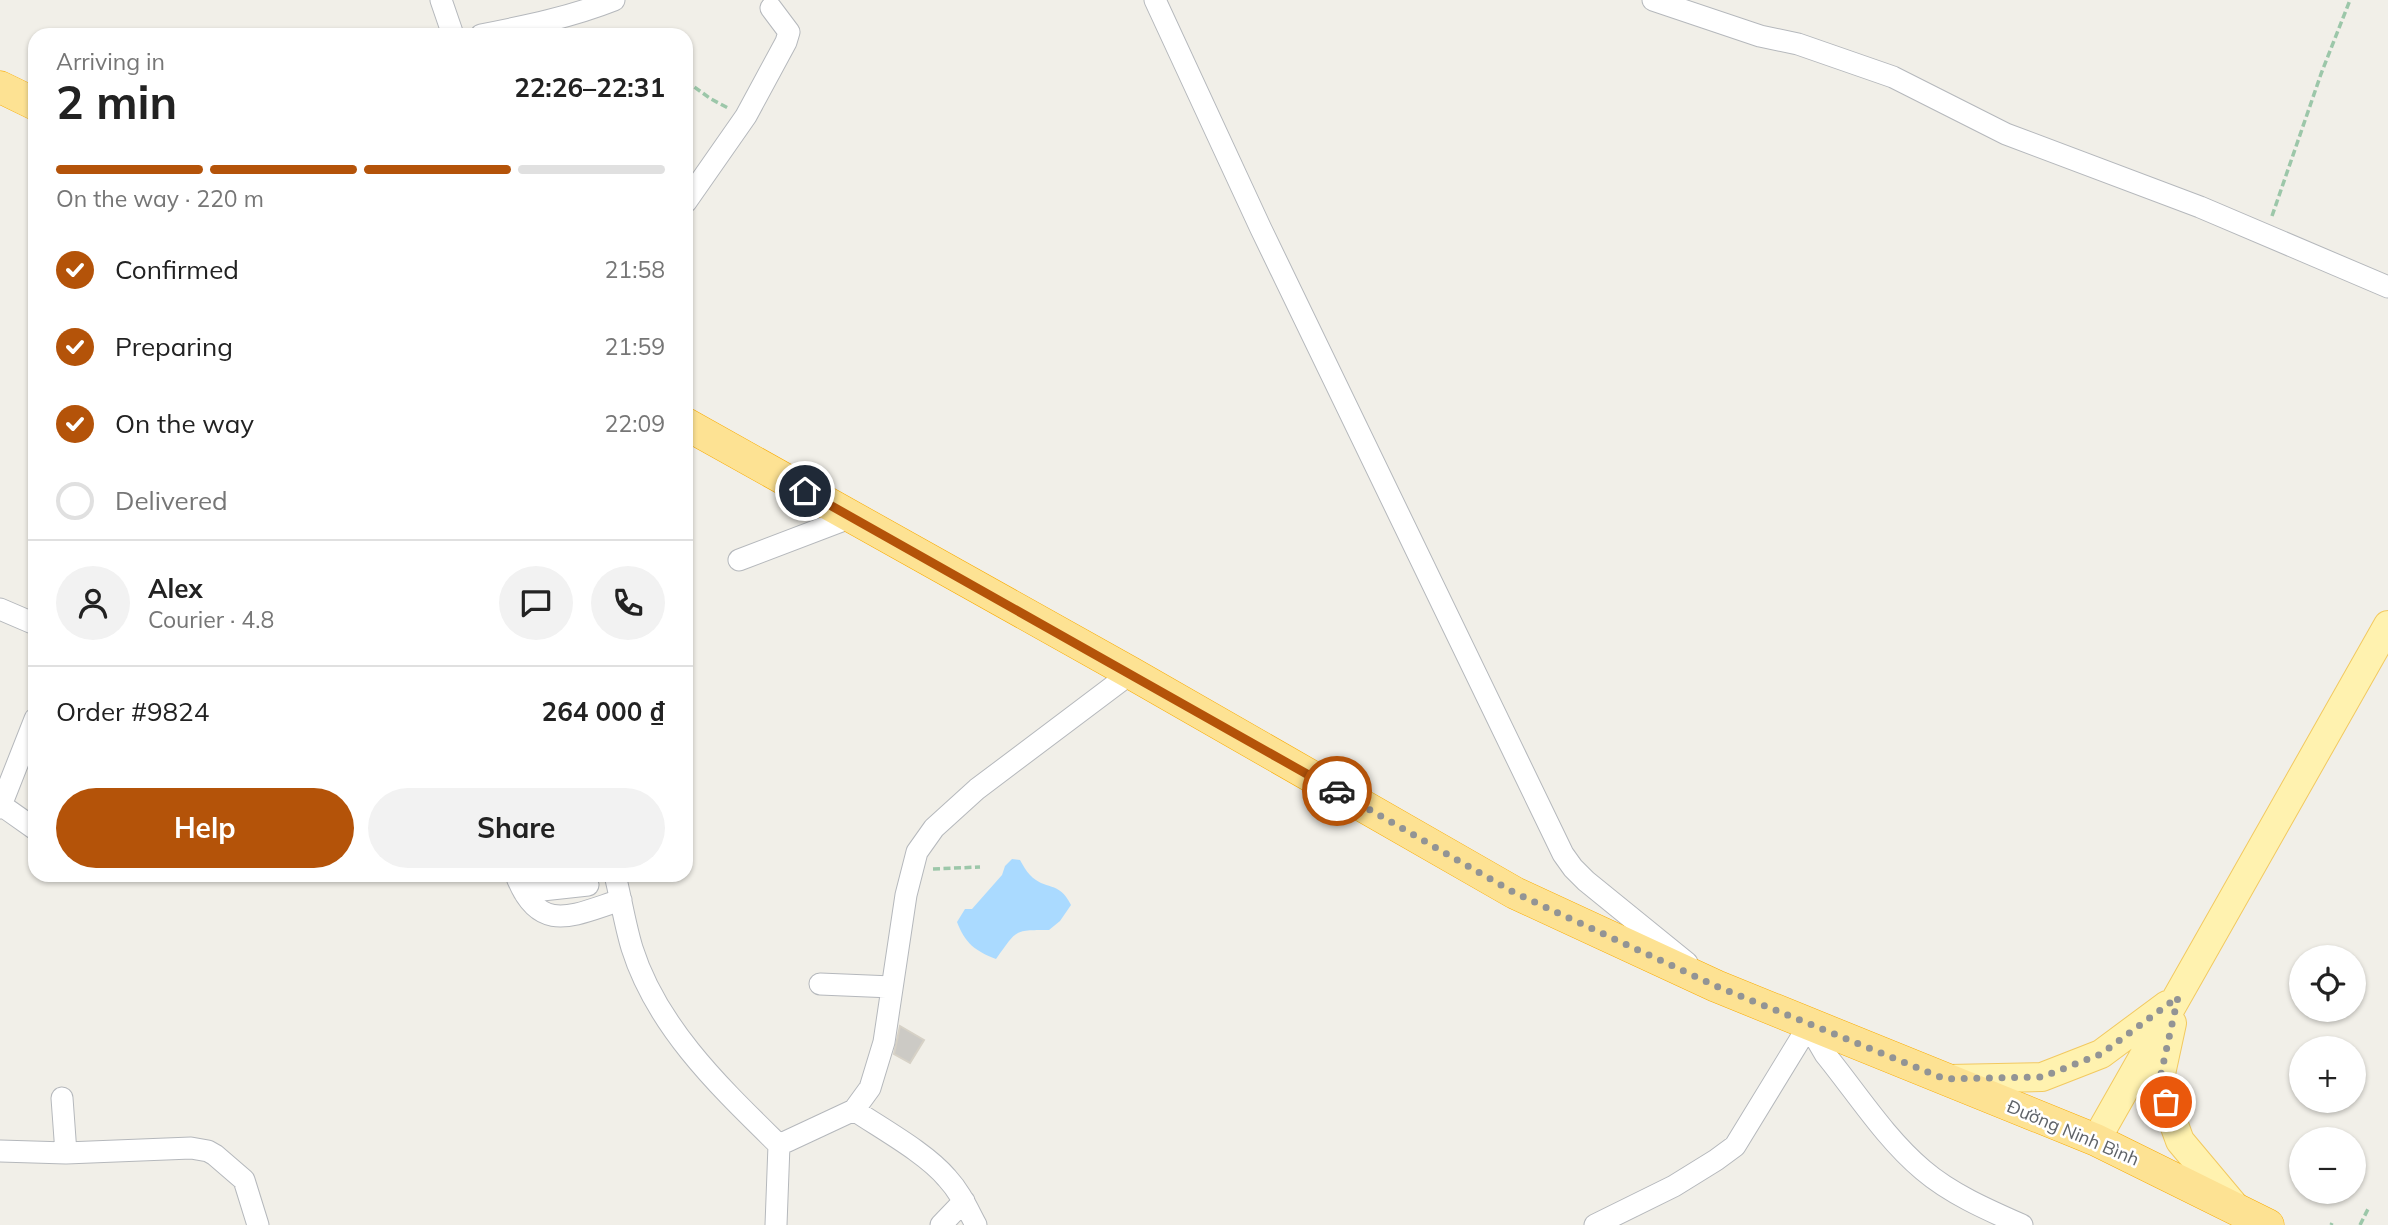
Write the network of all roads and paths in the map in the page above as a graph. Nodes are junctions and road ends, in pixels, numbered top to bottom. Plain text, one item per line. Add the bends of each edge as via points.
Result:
1 (441, 0) edge
2 (614, 0) edge
3 (1155, 0) edge
4 (1653, 0) edge
5 (2350, 0) edge
6 (771, 8) dead end
7 (451, 28) edge
8 (518, 28) edge
9 (693, 86) edge
10 (0, 87) edge
11 (28, 101) edge
12 (746, 116) junction
13 (693, 192) edge
14 (2265, 235) junction
15 (2388, 287) edge
16 (693, 428) edge
17 (852, 517) junction
18 (739, 560) dead end
19 (0, 609) edge
20 (28, 621) edge
21 (2388, 625) edge
22 (1131, 673) junction
23 (28, 737) edge
24 (1, 806) edge
25 (28, 824) edge
26 (980, 867) dead end
27 (913, 870) junction
28 (617, 882) edge
29 (520, 883) edge
30 (588, 885) dead end
31 (621, 900) junction
32 (820, 984) dead end
33 (1716, 986) junction
34 (892, 987) junction
35 (2178, 997) junction
36 (1814, 1027) junction
37 (1945, 1079) junction
38 (62, 1098) dead end
39 (854, 1110) junction
40 (2096, 1140) junction
41 (779, 1145) junction
42 (0, 1151) edge
43 (66, 1153) junction
44 (964, 1201) junction
45 (2369, 1207) dead end
46 (2238, 1210) junction
47 (258, 1225) edge
48 (776, 1225) edge
49 (941, 1225) edge
50 (975, 1225) edge
51 (1595, 1225) edge
52 (2022, 1225) edge
53 (2268, 1225) edge
54 (2360, 1225) edge

1 - 7 street
2 - 8 street
3 - 33 street via 1563,854 1586,881
4 - 14 street via 1893,77 2006,134
5 - 14 path
6 - 12 street via 789,32
9 - 12 path
10 - 11 highway
12 - 13 street
14 - 15 street
16 - 17 highway, Đường Ninh Bình
17 - 18 street
17 - 22 highway, Đường Ninh Bình
19 - 20 street
21 - 35 main road
22 - 27 street via 977,789 934,828 917,852
22 - 33 highway, Đường Ninh Bình via 1515,893
23 - 24 street
24 - 25 street
26 - 27 path
27 - 34 street
28 - 31 street
29 - 30 street
29 - 31 street via 530,903 554,917
31 - 41 street via 645,979 670,1022 712,1078
32 - 34 street
33 - 36 highway, Đường Ninh Bình
34 - 39 street via 881,1054 870,1088
35 - 37 main road via 2101,1054 2042,1077
35 - 40 main road
35 - 46 main road via 2159,1083 2180,1141
36 - 37 highway, Đường Ninh Bình
36 - 51 street via 1735,1146 1674,1186
36 - 52 street via 1825,1054 1923,1170 1961,1196
37 - 40 highway, Đường Ninh Bình
38 - 43 street
39 - 41 street
39 - 44 street via 930,1162
40 - 46 highway, Đường Ninh Bình
41 - 48 street
42 - 43 street
43 - 47 street via 208,1151 244,1180
44 - 49 street
44 - 50 street
45 - 54 path
46 - 53 highway, Đường Ninh Bình

